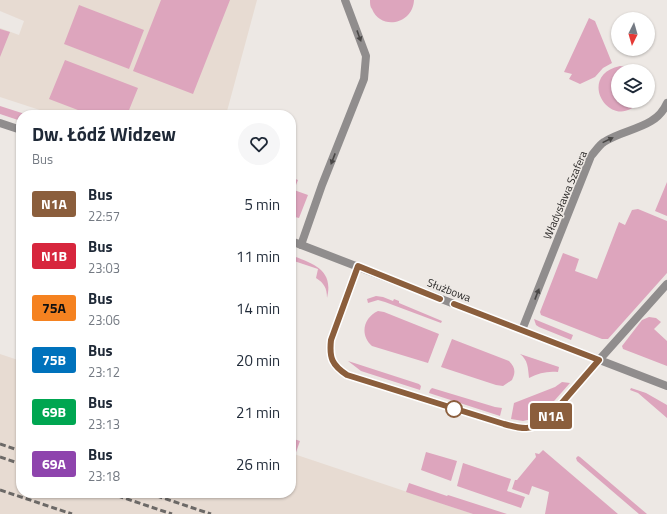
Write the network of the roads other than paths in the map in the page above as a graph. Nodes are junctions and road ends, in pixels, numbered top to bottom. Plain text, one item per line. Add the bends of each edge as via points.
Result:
1 (345, 0) edge
2 (667, 103) edge
3 (0, 123) edge
4 (16, 128) edge
5 (296, 242) edge
6 (301, 245) junction
7 (667, 284) edge
8 (522, 330) junction
9 (599, 360) junction
10 (667, 386) edge

1 -> 6 street via 366,56 364,79
8 -> 2 street, Władysława Szafera via 591,156 604,142 655,119 664,111
3 - 4 street
5 - 6 street, Służbowa
6 - 8 street, Służbowa
7 - 9 street
8 - 9 street, Służbowa
9 - 10 street, Służbowa

